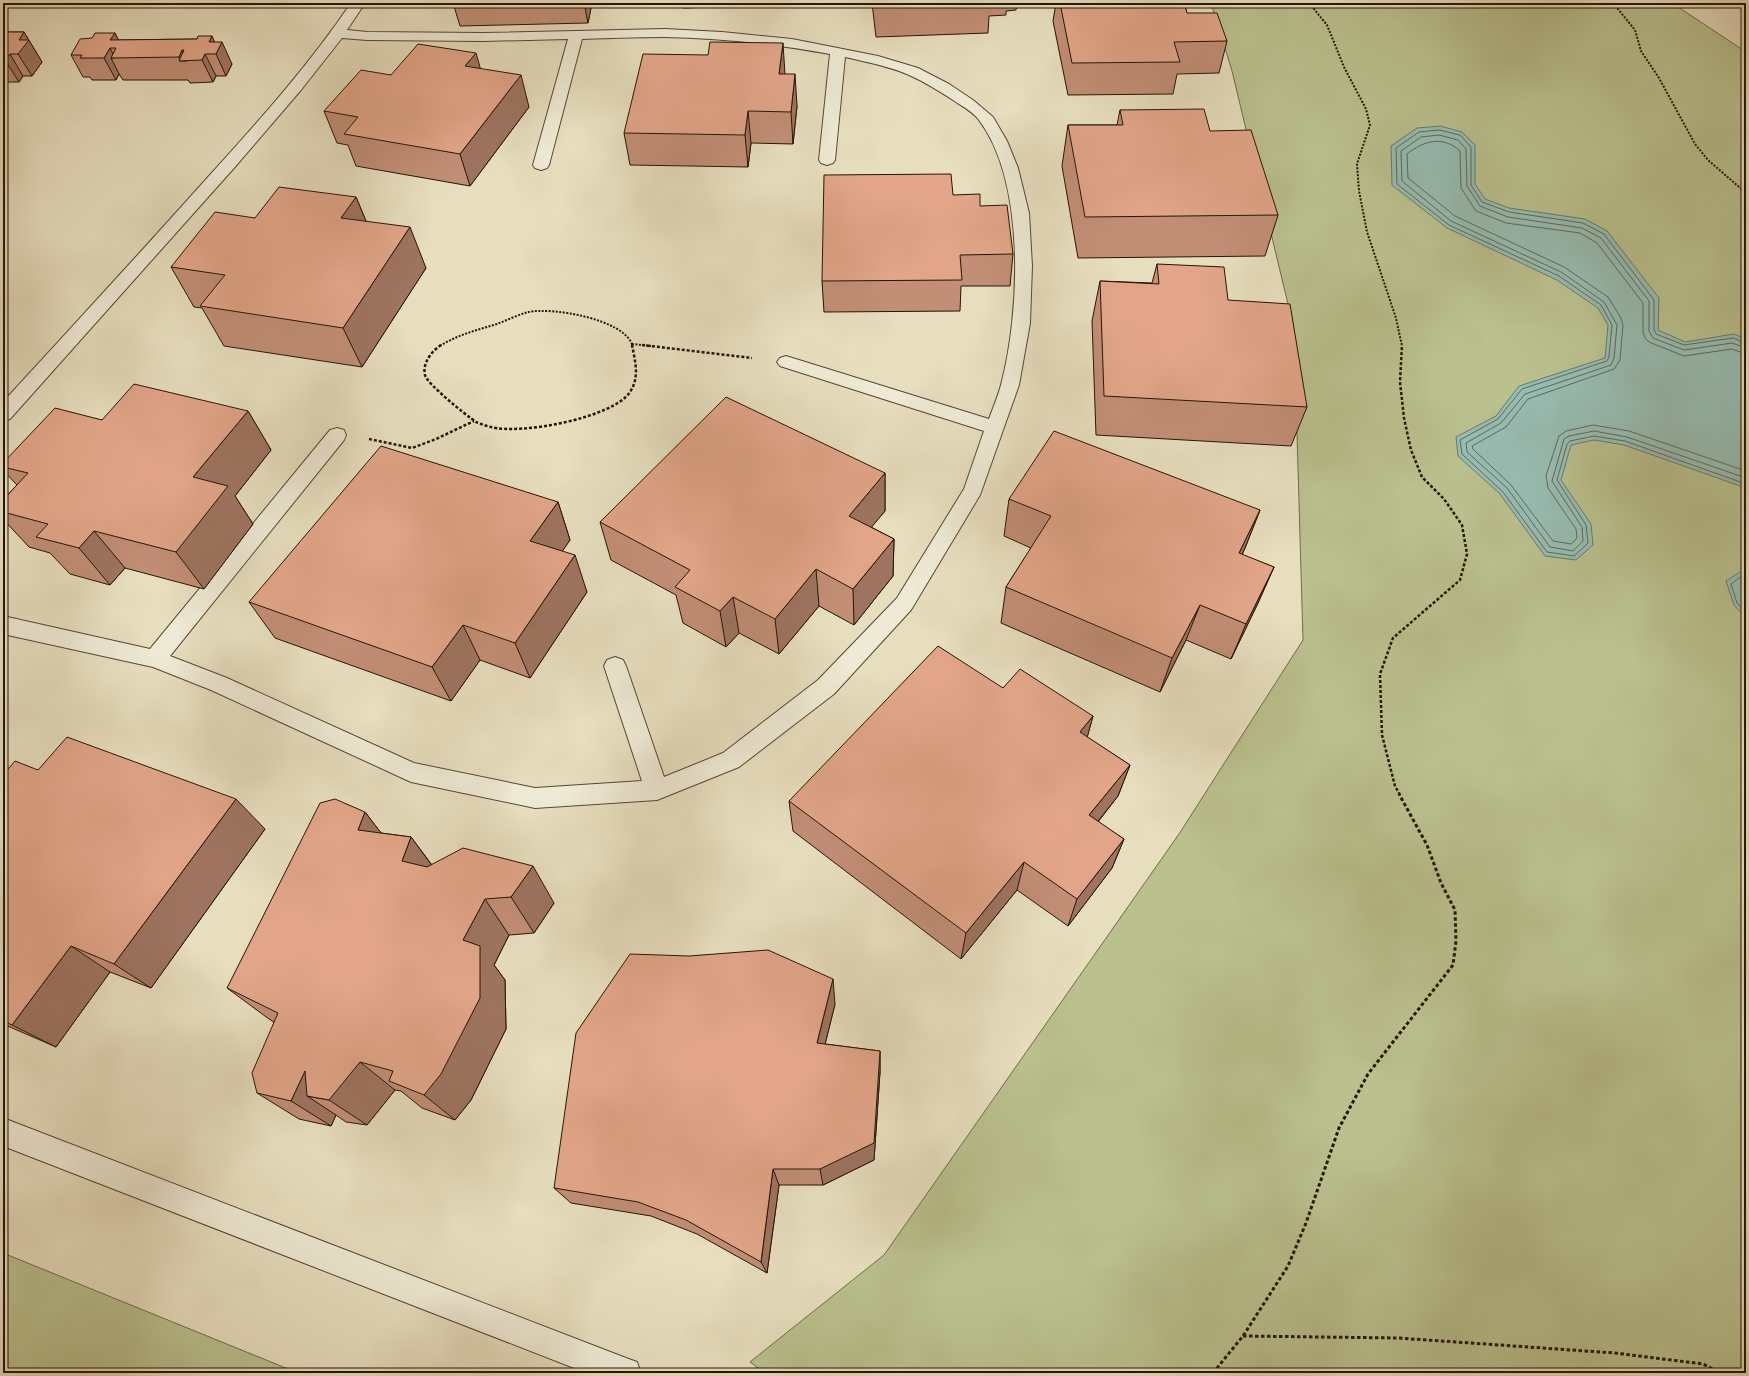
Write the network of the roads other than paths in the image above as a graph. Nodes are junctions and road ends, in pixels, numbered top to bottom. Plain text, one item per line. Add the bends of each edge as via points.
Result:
1 (358, 3) edge
2 (339, 33) junction
3 (576, 35) junction
4 (838, 51) junction
5 (827, 160) dead end
6 (541, 165) dead end
7 (786, 362) road end
8 (3, 414) edge
9 (995, 428) junction
10 (337, 436) road end
11 (3, 625) edge
12 (155, 659) junction
13 (615, 666) dead end
14 (657, 790) junction
15 (3, 1132) edge
16 (626, 1373) edge

1 - 2 street
2 - 3 street via 367,36 468,37
2 - 8 street via 295,90
3 - 4 street via 665,33 722,36 792,43
3 - 6 street
4 - 5 street
4 - 9 street via 913,71 944,87 985,117 999,141 1010,168 1021,213 1024,266 1021,323 1010,385
7 - 9 street
9 - 14 street via 973,490 898,610 826,687 731,760
10 - 12 street
11 - 12 street
12 - 14 street via 219,684 411,772 535,798
13 - 14 street
15 - 16 street

